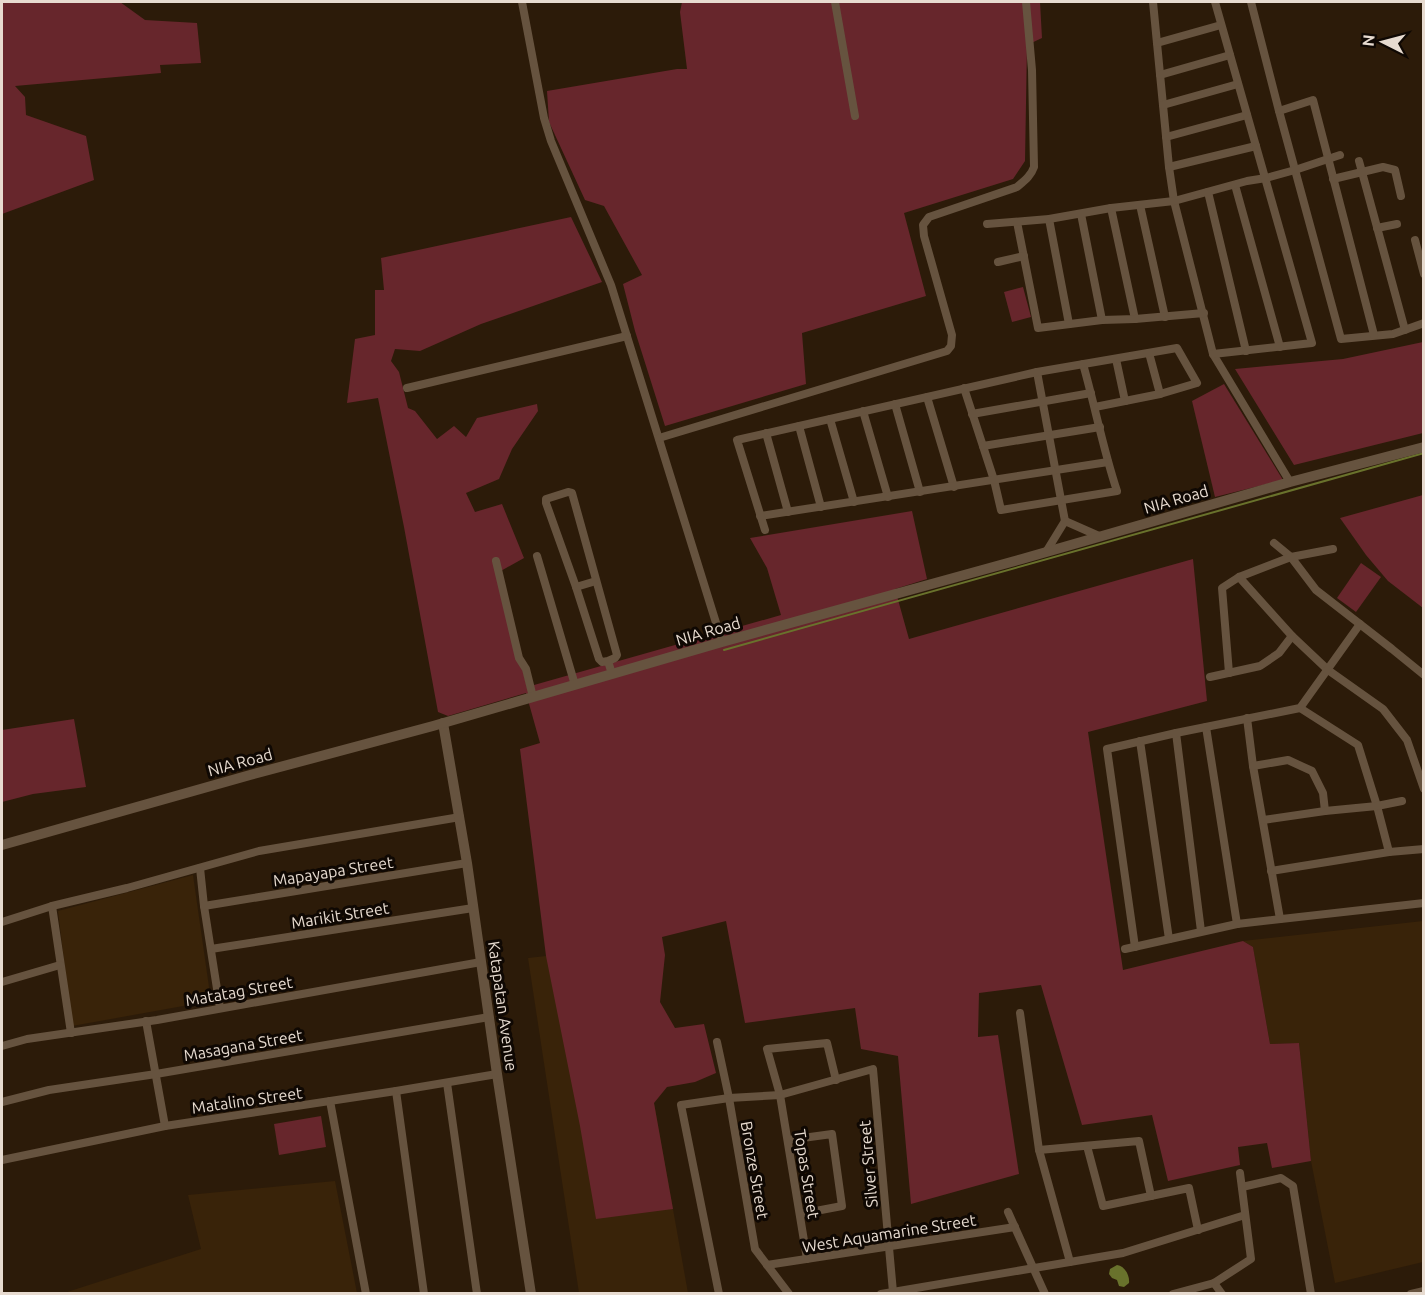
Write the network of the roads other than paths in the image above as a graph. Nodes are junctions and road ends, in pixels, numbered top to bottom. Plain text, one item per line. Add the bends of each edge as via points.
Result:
1 (522, 2) edge
2 (835, 2) edge
3 (1026, 2) edge
4 (1153, 2) edge
5 (1215, 2) edge
6 (1251, 2) edge
7 (1221, 25) junction
8 (1157, 44) junction
9 (1230, 55) junction
10 (1160, 75) junction
11 (1238, 84) junction
12 (1163, 105) junction
13 (1279, 111) junction
14 (1247, 115) junction
15 (855, 116) dead end
16 (1166, 136) junction
17 (1256, 146) junction
18 (1340, 155) dead end
19 (1328, 158) junction
20 (1359, 161) dead end
21 (1169, 167) junction
22 (1295, 170) junction
23 (1362, 172) junction
24 (1266, 178) junction
25 (1333, 179) junction
26 (1235, 185) junction
27 (1208, 192) junction
28 (1401, 196) dead end
29 (1174, 201) junction
30 (1140, 205) junction
31 (1111, 208) junction
32 (1081, 214) junction
33 (1049, 219) junction
34 (1017, 222) junction
35 (987, 224) dead end
36 (1397, 224) dead end
37 (1377, 228) junction
38 (1415, 240) dead end
39 (1024, 256) junction
40 (998, 262) dead end
41 (1424, 273) edge
42 (1204, 313) junction
43 (1166, 317) junction
44 (1135, 319) junction
45 (1102, 320) junction
46 (1069, 324) junction
47 (1424, 324) edge
48 (1405, 330) junction
49 (1374, 335) junction
50 (627, 336) junction
51 (1280, 347) junction
52 (1246, 351) junction
53 (1149, 353) junction
54 (1213, 354) junction
55 (1116, 359) junction
56 (1083, 364) junction
57 (1037, 372) junction
58 (407, 388) dead end
59 (964, 388) junction
60 (1091, 393) junction
61 (1160, 394) junction
62 (927, 397) junction
63 (1042, 401) junction
64 (1125, 401) junction
65 (895, 404) junction
66 (1095, 407) junction
67 (863, 411) junction
68 (972, 414) junction
69 (830, 419) junction
70 (799, 426) junction
71 (1100, 427) junction
72 (766, 434) junction
73 (1048, 435) junction
74 (659, 438) junction
75 (983, 446) junction
76 (1424, 447) edge
77 (1108, 462) junction
78 (1055, 471) junction
79 (994, 480) junction
80 (1290, 482) junction
81 (954, 487) junction
82 (920, 492) junction
83 (888, 497) junction
84 (1060, 500) junction
85 (854, 502) junction
86 (821, 507) junction
87 (788, 512) junction
88 (760, 516) junction
89 (1065, 521) junction
90 (765, 530) dead end
91 (1100, 537) junction
92 (1274, 543) dead end
93 (1333, 549) dead end
94 (1046, 552) junction
95 (537, 556) dead end
96 (1291, 557) junction
97 (496, 561) dead end
98 (1239, 577) junction
99 (596, 581) junction
100 (576, 586) junction
101 (1360, 624) junction
102 (1292, 636) junction
103 (722, 642) junction
104 (608, 661) junction
105 (1328, 670) junction
106 (1229, 673) junction
107 (612, 674) junction
108 (1424, 675) edge
109 (1210, 677) dead end
110 (575, 685) junction
111 (533, 697) junction
112 (1300, 708) junction
113 (1247, 718) junction
114 (444, 723) junction
115 (1206, 727) junction
116 (1176, 733) junction
117 (1140, 741) junction
118 (1254, 766) junction
119 (1424, 789) edge
120 (1402, 801) dead end
121 (1377, 806) junction
122 (1325, 812) junction
123 (460, 817) junction
124 (1263, 820) junction
125 (2, 845) edge
126 (1424, 849) edge
127 (1389, 852) junction
128 (467, 863) junction
129 (200, 868) junction
130 (1271, 871) junction
131 (1424, 903) edge
132 (52, 906) junction
133 (204, 906) junction
134 (473, 908) junction
135 (1280, 919) junction
136 (2, 922) edge
137 (1237, 924) junction
138 (1201, 931) junction
139 (1169, 939) junction
140 (1135, 947) junction
141 (212, 949) junction
142 (1125, 949) dead end
143 (481, 962) junction
144 (60, 965) junction
145 (2, 982) edge
146 (220, 1008) junction
147 (1020, 1012) dead end
148 (489, 1017) junction
149 (147, 1021) junction
150 (71, 1033) junction
151 (717, 1042) dead end
152 (2, 1046) edge
153 (156, 1074) junction
154 (497, 1074) junction
155 (836, 1080) junction
156 (447, 1083) junction
157 (396, 1091) junction
158 (780, 1095) junction
159 (729, 1098) junction
160 (330, 1101) junction
161 (2, 1102) edge
162 (165, 1126) junction
163 (788, 1140) junction
164 (1087, 1146) junction
165 (1039, 1149) junction
166 (2, 1160) edge
167 (1240, 1173) dead end
168 (1242, 1187) junction
169 (1150, 1196) junction
170 (1008, 1212) dead end
171 (800, 1214) junction
172 (1245, 1215) junction
173 (1015, 1227) junction
174 (1198, 1230) junction
175 (889, 1247) junction
176 (807, 1259) junction
177 (1070, 1262) junction
178 (767, 1265) junction
179 (1034, 1268) junction
180 (1214, 1283) junction
181 (1424, 1291) edge
182 (893, 1292) junction
183 (366, 1293) edge
184 (424, 1293) edge
185 (477, 1293) edge
186 (531, 1293) edge
187 (719, 1293) edge
188 (789, 1293) edge
189 (881, 1293) edge
190 (1045, 1293) edge
191 (1173, 1293) edge
192 (1222, 1293) edge
193 (1311, 1293) edge
194 (1411, 1293) edge

1 - 50 street via 551,141 611,285
2 - 15 street
3 - 74 street via 1032,70 1033,170 1017,187 929,217 923,225 952,335 947,351
4 - 8 street
5 - 7 street
6 - 13 street
7 - 8 street
7 - 9 street
8 - 10 street
9 - 10 street
9 - 11 street
10 - 12 street
11 - 12 street
11 - 14 street
12 - 16 street
13 - 19 street via 1313,100
13 - 22 street
14 - 16 street
14 - 17 street
16 - 21 street
17 - 21 street
17 - 24 street
18 - 19 street
19 - 22 street
19 - 25 street
20 - 23 street
21 - 29 street
22 - 24 street
22 - 49 street via 1341,339
23 - 25 street
23 - 28 street via 1383,167 1395,170
23 - 37 street
24 - 26 street
24 - 51 street via 1312,343
25 - 49 street
26 - 27 street
26 - 51 street
27 - 29 street
27 - 52 street
29 - 30 street
29 - 42 street
30 - 31 street
30 - 43 street
31 - 32 street
31 - 44 street
32 - 33 street
32 - 45 street
33 - 34 street
33 - 46 street
34 - 35 street
34 - 39 street
36 - 37 street
37 - 48 street
38 - 41 street
39 - 40 street
39 - 46 street via 1038,328
42 - 43 street
42 - 54 street
43 - 44 street
44 - 45 street
45 - 46 street
47 - 48 street
48 - 49 street
50 - 58 street
50 - 74 street
51 - 52 street
52 - 54 street
53 - 55 street
53 - 61 street
53 - 61 street via 1177,348 1197,383
54 - 80 street
55 - 56 street
55 - 64 street
56 - 57 street
56 - 60 street
57 - 59 street
57 - 63 street
59 - 62 street
59 - 68 street
60 - 63 street
60 - 66 street
61 - 64 street
62 - 65 street
62 - 81 street
63 - 68 street
63 - 73 street
64 - 66 street
65 - 67 street
65 - 82 street
66 - 71 street
67 - 69 street
67 - 83 street
68 - 75 street
69 - 70 street
69 - 85 street
70 - 72 street
70 - 86 street
71 - 73 street
71 - 77 street
72 - 87 street
72 - 88 street via 737,440
73 - 75 street
73 - 78 street
74 - 103 street
75 - 79 street
76 - 80 street, NIA Road
77 - 78 street
77 - 84 street via 1117,491
78 - 79 street
78 - 84 street
79 - 81 street
79 - 84 street via 1001,510
80 - 91 street, NIA Road
81 - 82 street
82 - 83 street
83 - 85 street
84 - 89 street
85 - 86 street
86 - 87 street
87 - 88 street
88 - 90 street
89 - 91 street
89 - 94 street
91 - 94 street, NIA Road
92 - 96 street
93 - 96 street
94 - 103 street, NIA Road
95 - 110 street
96 - 98 street
96 - 101 street via 1316,590
97 - 111 street via 519,658
98 - 102 street
98 - 106 street via 1222,588
99 - 100 street
99 - 100 street via 572,493 568,492 546,501
99 - 104 street via 617,655
100 - 104 street via 599,659
101 - 105 street
101 - 108 street
102 - 105 street
102 - 106 street via 1279,653 1260,666
103 - 107 street, NIA Road
104 - 107 street
105 - 112 street
105 - 119 street via 1383,709 1407,741
106 - 109 street
107 - 110 street, NIA Road
110 - 111 street, NIA Road
111 - 114 street, NIA Road
112 - 113 street
112 - 121 street via 1358,745
113 - 115 street
113 - 118 street
114 - 123 street, Katapatan Avenue
114 - 125 street, NIA Road
115 - 116 street
115 - 137 street
116 - 117 street
116 - 138 street
117 - 139 street
117 - 140 street via 1107,749
118 - 122 street via 1288,760 1312,771 1323,793
118 - 124 street
120 - 121 street
121 - 122 street
121 - 127 street
122 - 124 street
123 - 128 street, Katapatan Avenue
123 - 129 street via 259,851
124 - 130 street
126 - 127 street
127 - 130 street
128 - 133 street, Mapayapa Street
128 - 134 street, Katapatan Avenue
129 - 132 street
129 - 133 street
130 - 135 street
131 - 135 street
132 - 136 street
132 - 144 street
133 - 141 street
134 - 141 street, Marikit Street
134 - 143 street, Katapatan Avenue
135 - 137 street
137 - 138 street
138 - 139 street
139 - 140 street
140 - 142 street
141 - 146 street
143 - 146 street, Matatag Street
143 - 148 street, Katapatan Avenue
144 - 145 street
144 - 150 street
146 - 149 street, Matatag Street
147 - 165 street
148 - 153 street, Masagana Street
148 - 154 street, Katapatan Avenue
149 - 150 street, Matatag Street
149 - 153 street
150 - 152 street, Matatag Street
151 - 159 street, Bronze Street
153 - 161 street, Masagana Street via 49,1090
153 - 162 street
154 - 156 street, Matalino Street
154 - 186 street, Katapatan Avenue
155 - 158 street
155 - 158 street, Topas Street via 827,1043 767,1049
155 - 175 street, Silver Street via 873,1069
156 - 157 street, Matalino Street
156 - 185 street
157 - 160 street, Matalino Street
157 - 184 street
158 - 159 street
158 - 163 street, Topas Street
159 - 178 street, Bronze Street via 755,1249
159 - 187 street via 681,1105
160 - 162 street, Matalino Street
160 - 183 street
162 - 166 street, Matalino Street
163 - 171 street, Topas Street
163 - 171 street via 832,1134 842,1206
164 - 165 street
164 - 169 street via 1139,1141
164 - 169 street via 1103,1206
165 - 177 street
167 - 168 street
168 - 172 street
168 - 193 street via 1281,1178 1293,1186
169 - 174 street via 1189,1188
170 - 173 street
171 - 176 street, Topas Street
172 - 174 street
172 - 180 street via 1251,1259
173 - 175 street, West Aquamarine Street
173 - 179 street
174 - 177 street via 1122,1254
175 - 176 street, West Aquamarine Street
175 - 182 street, Silver Street
176 - 178 street, West Aquamarine Street
177 - 179 street
178 - 188 street, Bronze Street
179 - 182 street
179 - 190 street
180 - 191 street
180 - 192 street
181 - 194 street
182 - 189 street

